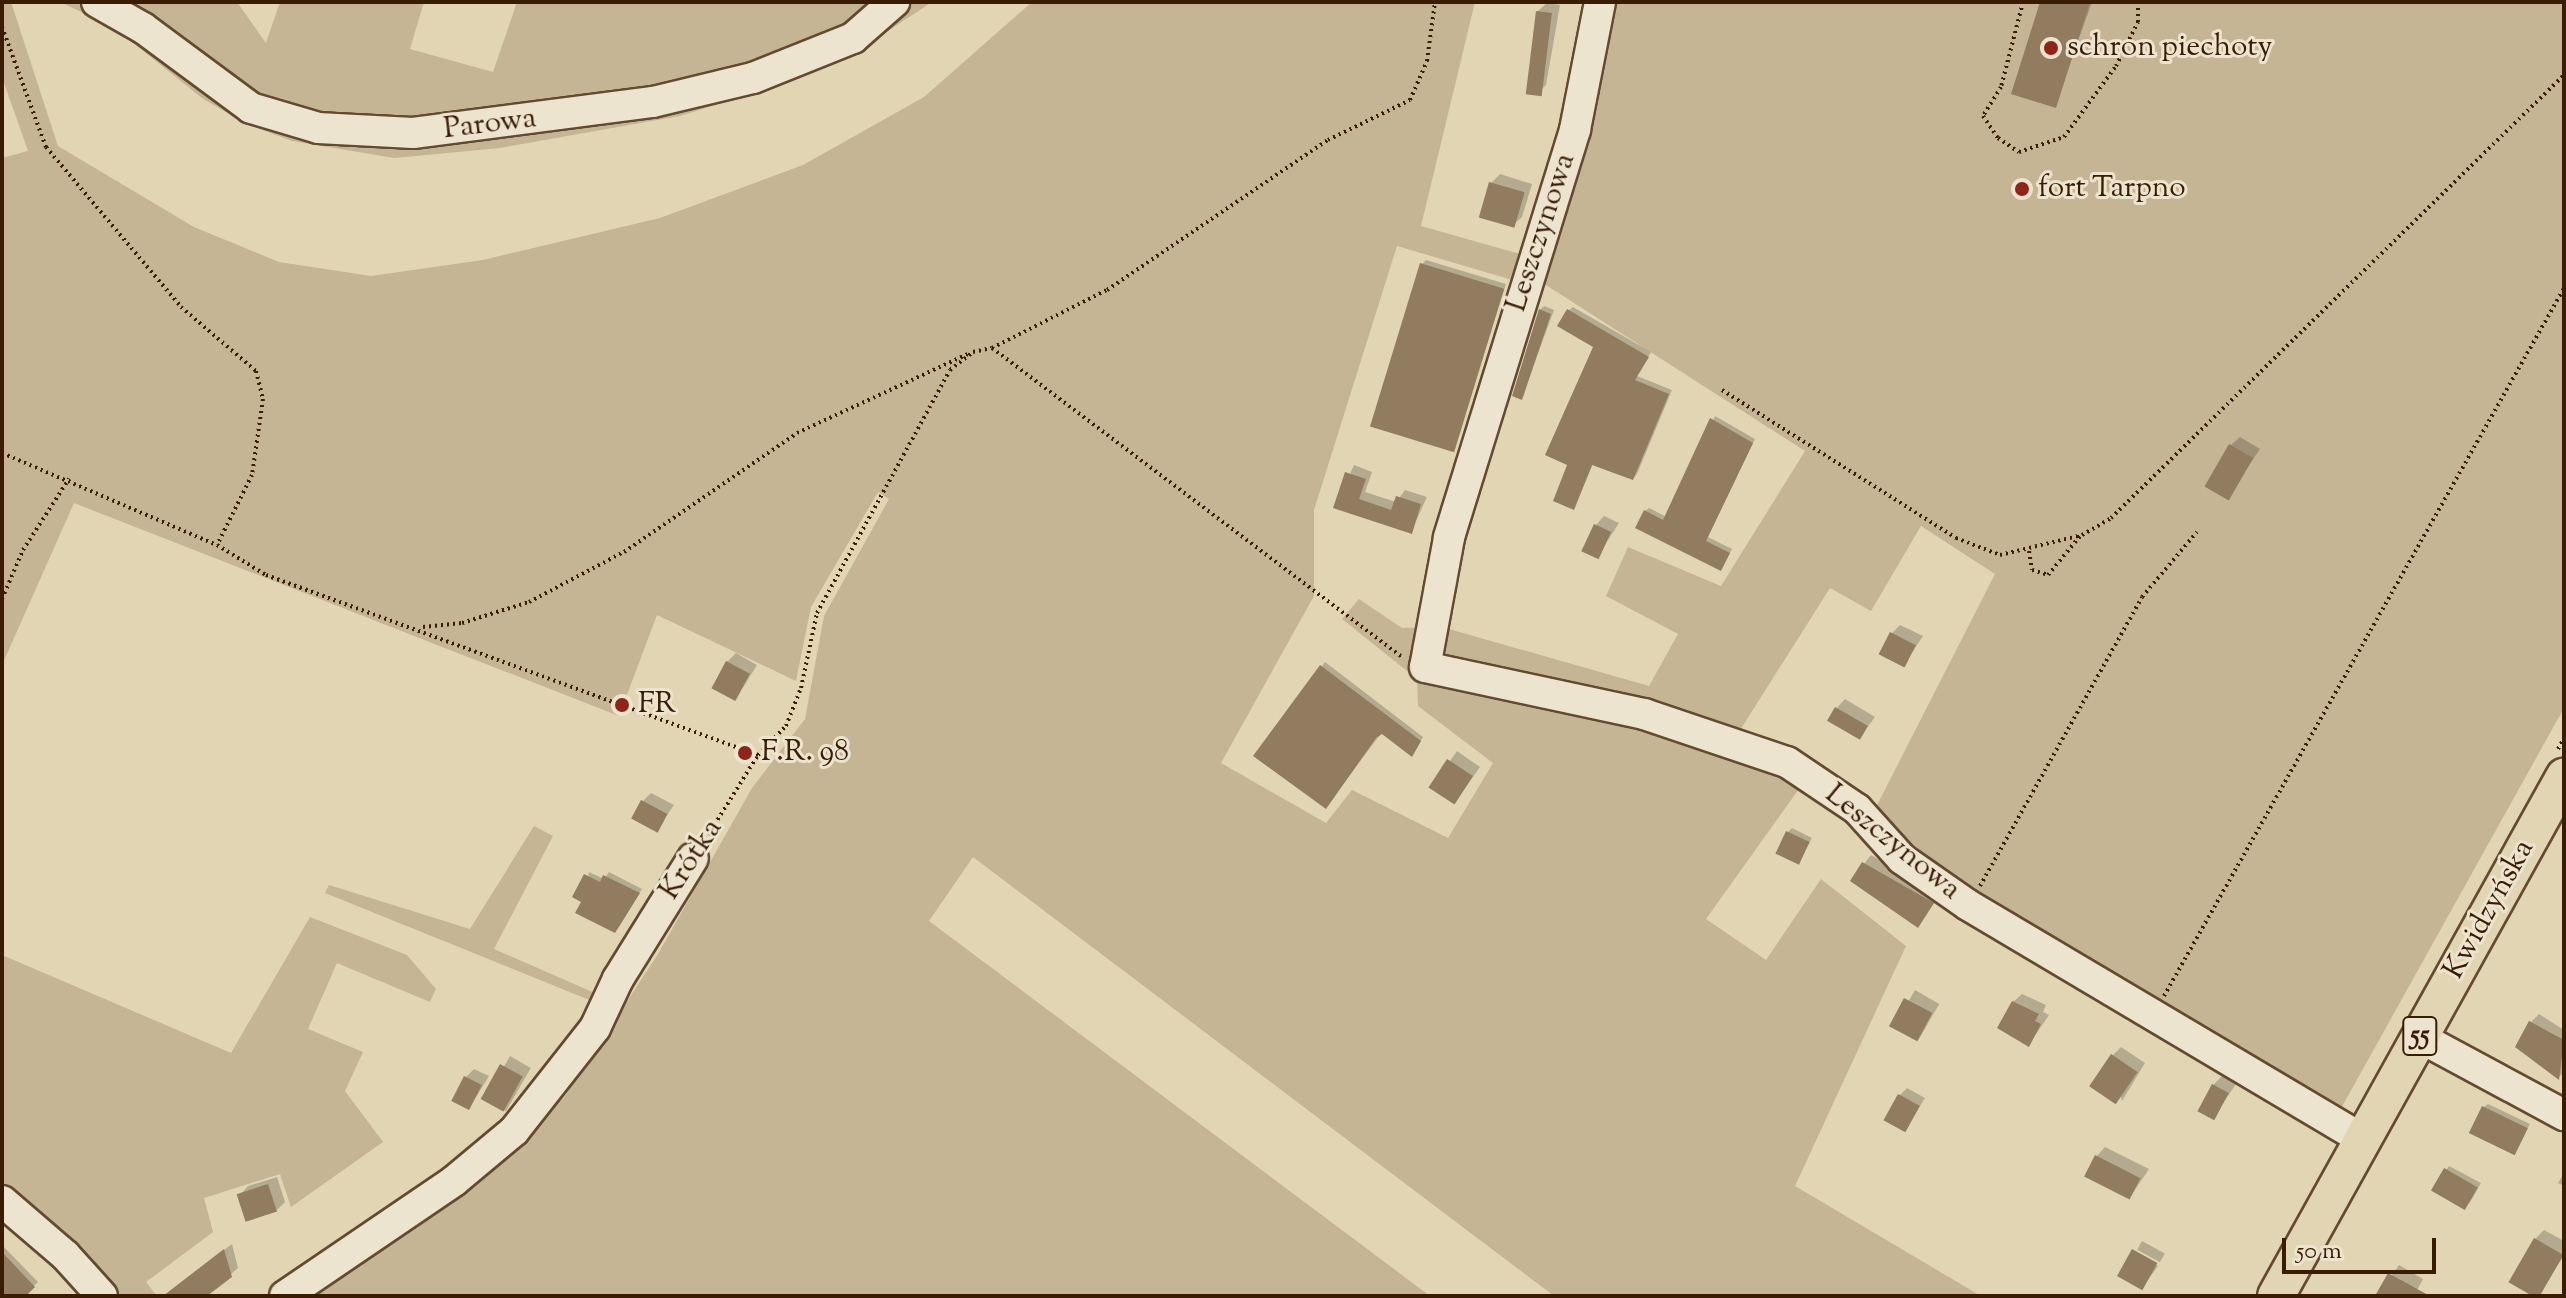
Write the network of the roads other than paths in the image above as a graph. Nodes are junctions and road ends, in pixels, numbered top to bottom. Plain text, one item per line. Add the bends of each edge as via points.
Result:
1 (97, 2) edge
2 (894, 2) edge
3 (1600, 2) edge
4 (2564, 777) edge
5 (693, 858) road end
6 (2419, 1037) junction
7 (2564, 1115) edge
8 (2363, 1140) junction
9 (2, 1201) edge
10 (87, 1291) edge
11 (285, 1296) edge
12 (2276, 1296) edge

1 - 2 street, Parowa via 143,28 251,108 318,128 413,133 653,102 753,78 853,38
3 - 8 street, Leszczynowa via 1575,130 1449,538 1425,667 1644,714 1787,762 1857,809 1902,859 1968,905
4 - 6 main road, Kwidzyńska / 55
5 - 11 street, Krótka via 618,979 595,1028 514,1131 454,1181
6 - 7 street
6 - 8 main road, Kwidzyńska / 55
8 - 12 main road, Kwidzyńska / 55
9 - 10 street

